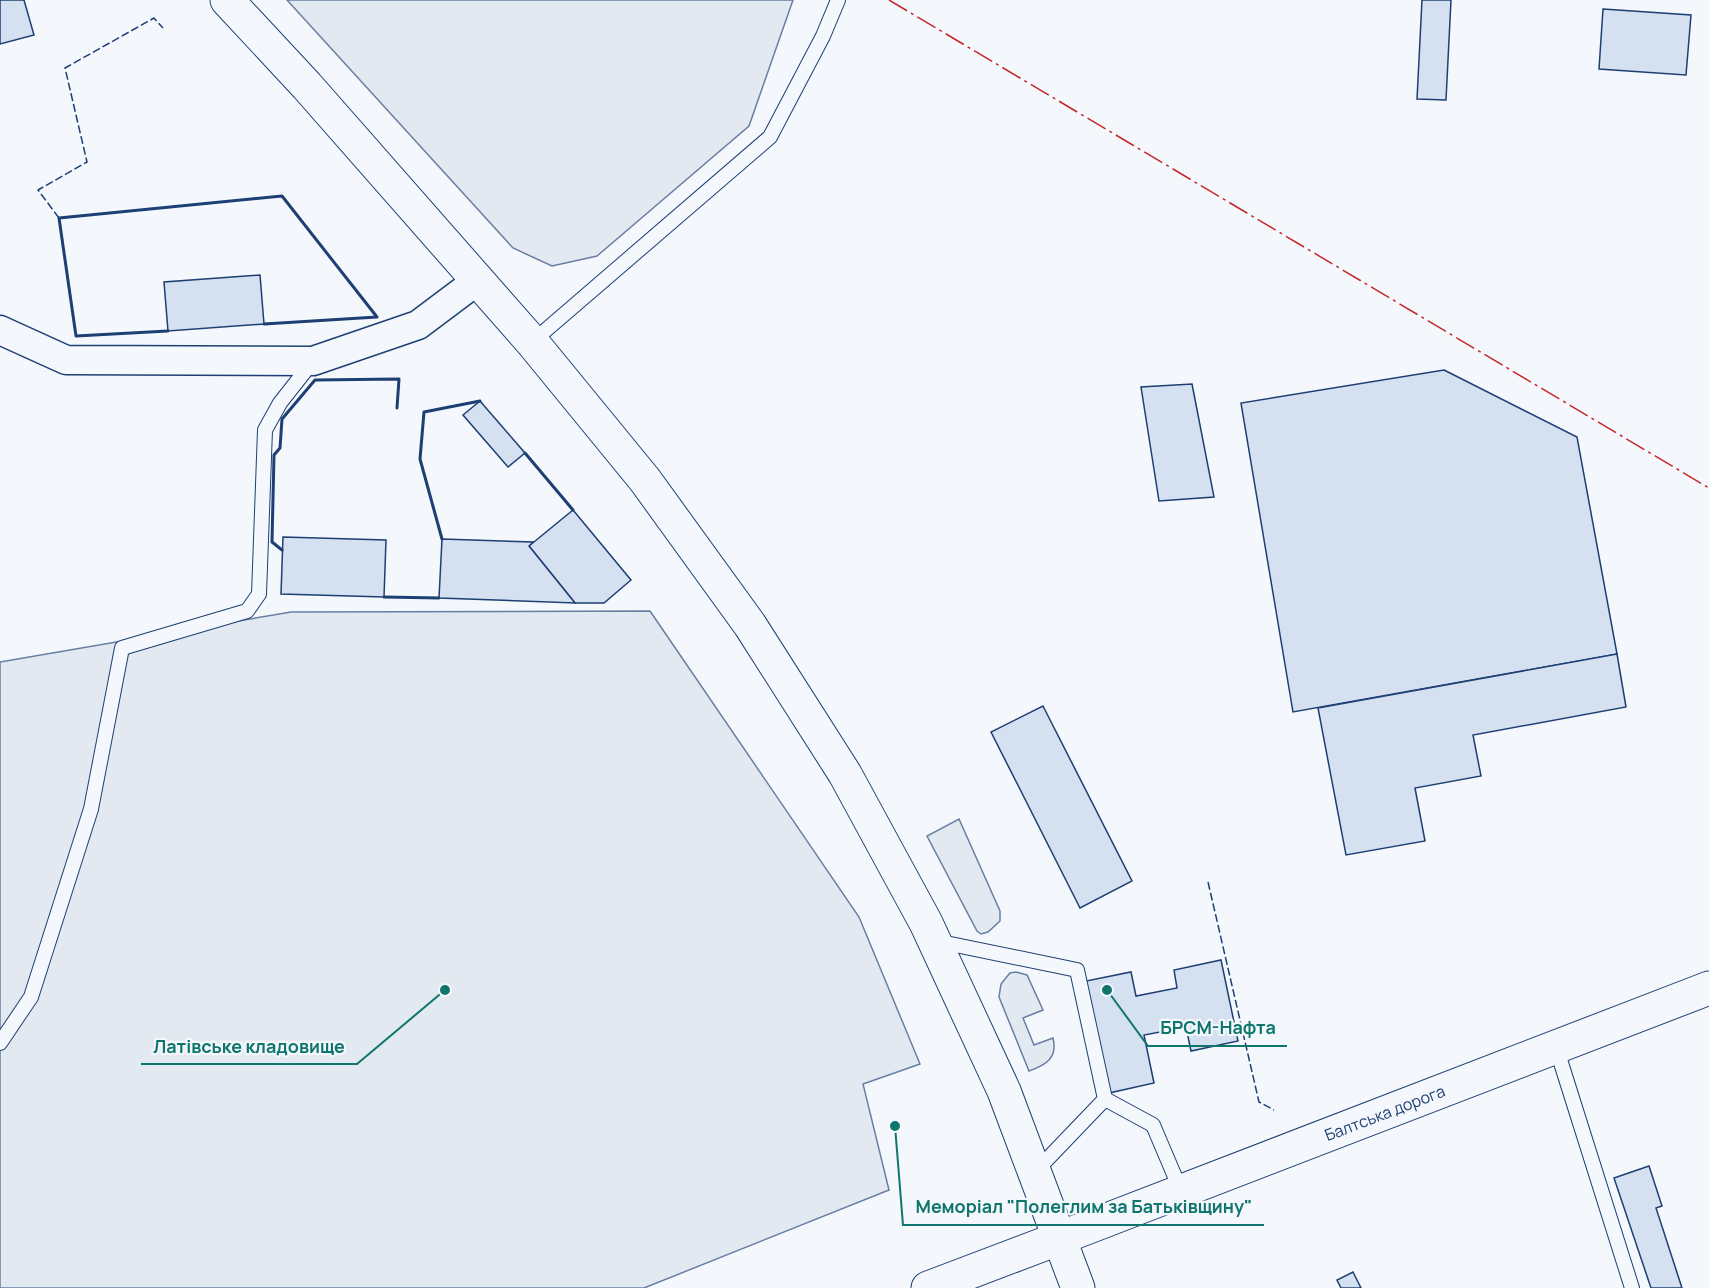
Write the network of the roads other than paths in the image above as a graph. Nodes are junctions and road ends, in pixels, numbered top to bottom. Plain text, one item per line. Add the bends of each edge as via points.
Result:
1 (227, 0) edge
2 (838, 0) edge
3 (478, 280) junction
4 (0, 330) edge
5 (532, 342) junction
6 (314, 361) junction
7 (934, 940) junction
8 (1709, 988) edge
9 (0, 1043) edge
10 (1556, 1047) junction
11 (1105, 1099) junction
12 (1035, 1172) junction
13 (1181, 1192) junction
14 (1060, 1238) junction
15 (928, 1288) edge
16 (1078, 1288) edge
17 (1632, 1288) edge

1 - 3 main road
2 - 5 lane via 770,137
3 - 5 main road
3 - 6 street via 418,325
4 - 6 street via 66,360
5 - 7 main road via 645,480 750,625 844,774
6 - 9 lane via 280,403 265,430 259,594 247,611 122,648 91,809 31,997
7 - 11 lane via 1077,970
7 - 12 main road via 1004,1091
8 - 10 main road, Балтська дорога
10 - 13 main road, Балтська дорога
10 - 17 lane
11 - 12 lane
11 - 13 lane via 1153,1125
12 - 14 main road
13 - 14 main road, Балтська дорога
14 - 15 main road, Балтська дорога
14 - 16 main road

